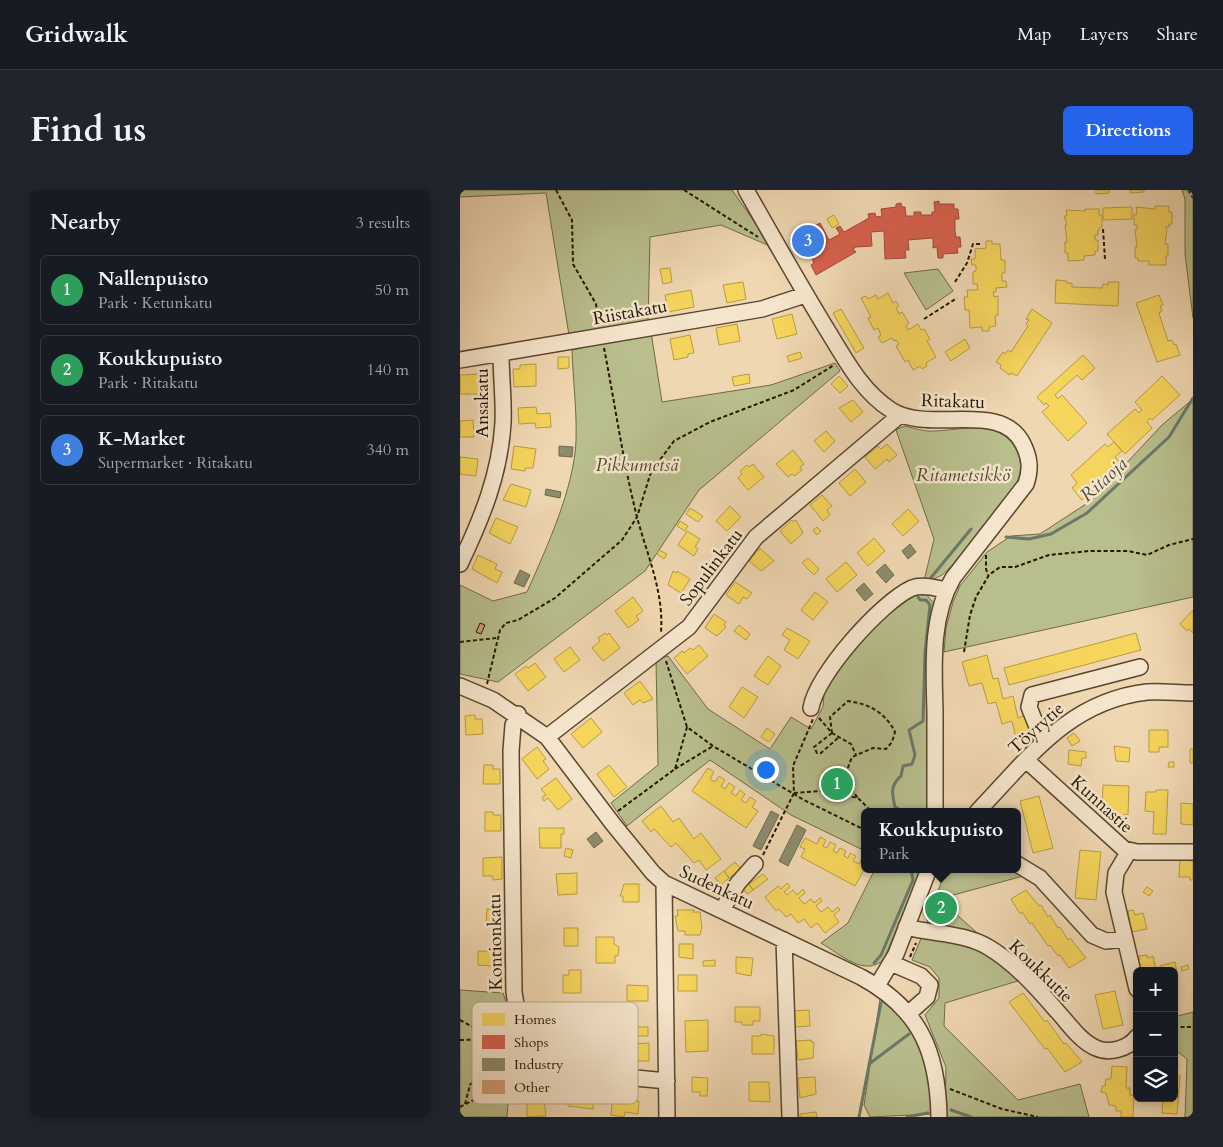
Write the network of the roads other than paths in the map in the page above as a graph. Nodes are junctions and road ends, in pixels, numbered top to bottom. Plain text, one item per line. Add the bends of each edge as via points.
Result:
1 (746, 190) edge
2 (805, 294) junction
3 (500, 354) junction
4 (460, 360) edge
5 (900, 416) junction
6 (460, 564) edge
7 (946, 590) junction
8 (1140, 667) dead end
9 (1104, 676) junction
10 (460, 686) edge
11 (1193, 693) edge
12 (1111, 700) junction
13 (811, 708) road end
14 (518, 714) junction
15 (547, 737) junction
16 (1043, 742) junction
17 (1026, 760) junction
18 (935, 808) edge
19 (981, 808) edge
20 (1129, 851) junction
21 (1193, 852) edge
22 (755, 864) road end
23 (1021, 866) edge
24 (927, 873) edge
25 (664, 883) junction
26 (722, 910) junction
27 (906, 927) junction
28 (1124, 939) junction
29 (784, 940) junction
30 (891, 963) junction
31 (1133, 974) edge
32 (877, 986) junction
33 (516, 1002) edge
34 (909, 1013) junction
35 (1133, 1040) edge
36 (638, 1078) edge
37 (667, 1081) junction
38 (667, 1117) edge
39 (790, 1117) edge
40 (939, 1117) edge

1 - 2 street, Ritakatu
2 - 3 street, Riistakatu via 762,309
2 - 5 street, Ritakatu via 866,388
3 - 4 street, Riistakatu
3 - 6 street, Ansakatu via 503,420 498,468 486,508
5 - 7 street, Ritakatu via 931,422 989,420 1011,429 1021,439 1029,455 1030,470 1026,484
5 - 15 street, Sopulinkatu via 756,537 689,627
7 - 13 street via 921,586 912,588 876,616 848,645 817,692
7 - 18 street, Ritakatu via 935,644
8 - 9 street
9 - 12 street
9 - 16 street via 1032,695 1029,707
10 - 14 street, Sudenkatu
11 - 12 street, Töyrytie via 1148,692
12 - 16 street, Töyrytie via 1080,714
14 - 15 street, Sudenkatu
14 - 33 street, Kontionkatu via 513,725 512,751
15 - 25 street, Sudenkatu via 623,836
16 - 17 street, Töyrytie
17 - 19 street, Töyrytie
17 - 20 street, Kunnastie via 1116,843
20 - 21 street, Kunnastie
20 - 28 street via 1114,883
22 - 26 street via 738,882
23 - 28 street via 1040,878 1092,935 1106,941
24 - 27 street
25 - 26 street, Sudenkatu
25 - 37 street
26 - 29 street, Sudenkatu
27 - 30 street
27 - 35 street, Koukkutie via 970,939 987,946 1026,977 1093,1047 1114,1050
28 - 31 street
29 - 32 street, Sudenkatu
29 - 39 street
30 - 32 street
30 - 34 street via 921,976 930,985 928,997
32 - 34 street, Sudenkatu
34 - 40 street, Sudenkatu via 930,1056 938,1088
36 - 37 street, Kontionkatu
37 - 38 street

